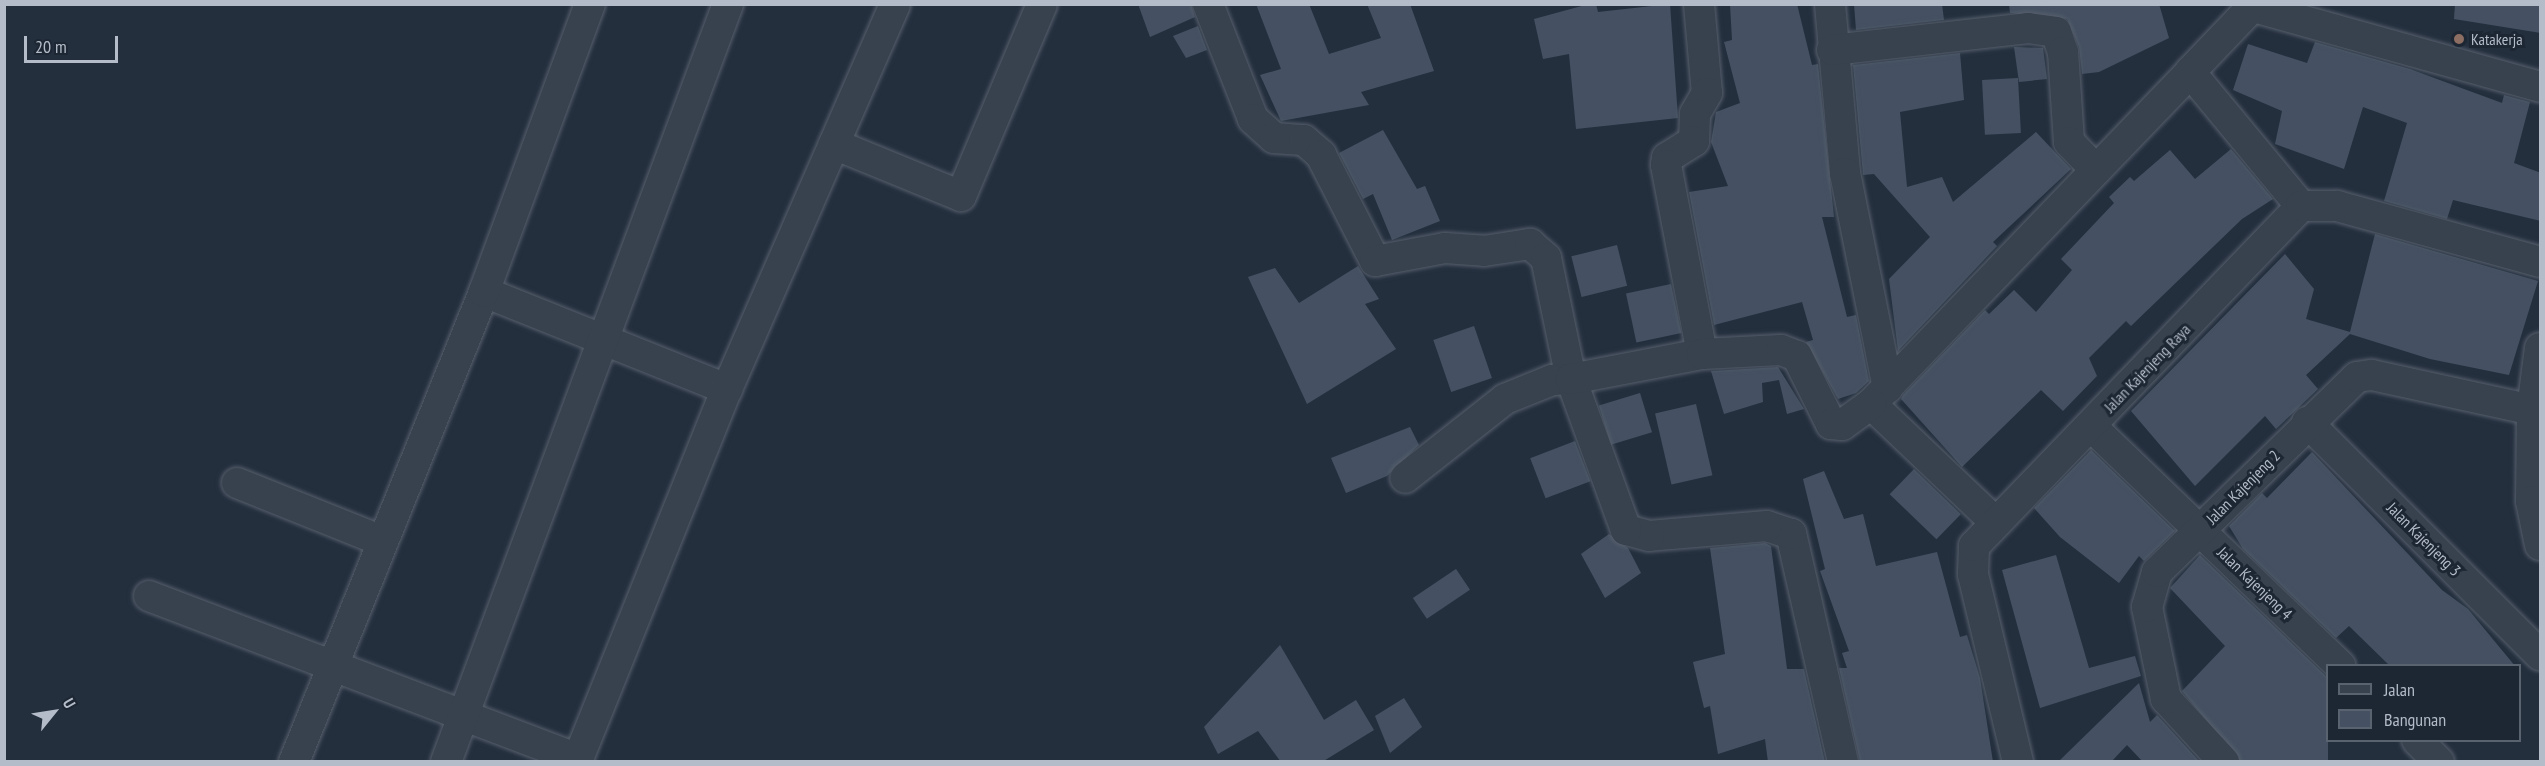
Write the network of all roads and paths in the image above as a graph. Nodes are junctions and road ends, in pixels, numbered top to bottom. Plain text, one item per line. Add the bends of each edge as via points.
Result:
1 (590, 4) edge
2 (728, 4) edge
3 (895, 4) edge
4 (1042, 4) edge
5 (1208, 4) edge
6 (1700, 4) edge
7 (1830, 4) edge
8 (2254, 6) edge
9 (1832, 50) junction
10 (2190, 72) junction
11 (2541, 87) edge
12 (834, 144) junction
13 (2096, 170) junction
14 (2301, 207) junction
15 (2541, 262) edge
16 (484, 292) junction
17 (602, 341) junction
18 (2541, 348) edge
19 (1702, 354) junction
20 (1571, 379) junction
21 (727, 389) junction
22 (1879, 396) junction
23 (2532, 410) junction
24 (2307, 422) junction
25 (2091, 426) junction
26 (1405, 478) dead end
27 (237, 483) dead end
28 (1993, 520) junction
29 (2200, 529) junction
30 (382, 542) junction
31 (2541, 544) edge
32 (149, 596) dead end
33 (2541, 655) edge
34 (2338, 664) edge
35 (330, 665) junction
36 (464, 712) junction
37 (2418, 742) edge
38 (294, 762) edge
39 (446, 762) edge
40 (1843, 762) edge
41 (2018, 762) edge
42 (2224, 762) edge
43 (2439, 762) edge

1 - 16 street
2 - 17 street
3 - 12 street
4 - 12 street via 961,196
5 - 20 street via 1252,119 1274,138 1304,140 1321,155 1375,261 1444,248 1484,251 1530,244 1543,253
6 - 19 street via 1707,93 1695,114 1694,141 1667,158 1666,165
7 - 9 street
8 - 10 street
8 - 11 street
9 - 13 street via 2028,28 2056,32 2063,52 2069,142
9 - 22 street via 1845,172
10 - 13 street
10 - 14 street
12 - 21 street
13 - 22 street
14 - 15 street via 2337,206
14 - 25 street, Jalan Kajenjeng Raya
16 - 17 street
16 - 30 street
17 - 21 street
17 - 36 street
18 - 23 street
19 - 20 street
19 - 22 street via 1791,351 1824,417 1836,426
20 - 26 street via 1552,380 1505,399
20 - 40 street via 1626,530 1649,536 1767,526 1791,534
21 - 36 street via 578,759
22 - 28 street
23 - 24 street, Jalan Kajenjeng 2 via 2365,375 2348,382
23 - 31 street via 2531,501
24 - 29 street, Jalan Kajenjeng 2
24 - 33 street, Jalan Kajenjeng 3
25 - 28 street, Jalan Kajenjeng Raya
25 - 29 street, Jalan Kajenjeng 4
27 - 30 street
28 - 41 street, Jalan Kajenjeng Raya via 1974,546 1973,574
29 - 34 street, Jalan Kajenjeng 4
29 - 42 street, Jalan Kajenjeng 2 via 2153,577 2147,607 2166,699
30 - 35 street
32 - 35 street
35 - 36 street
35 - 38 street
36 - 39 street
37 - 43 street

